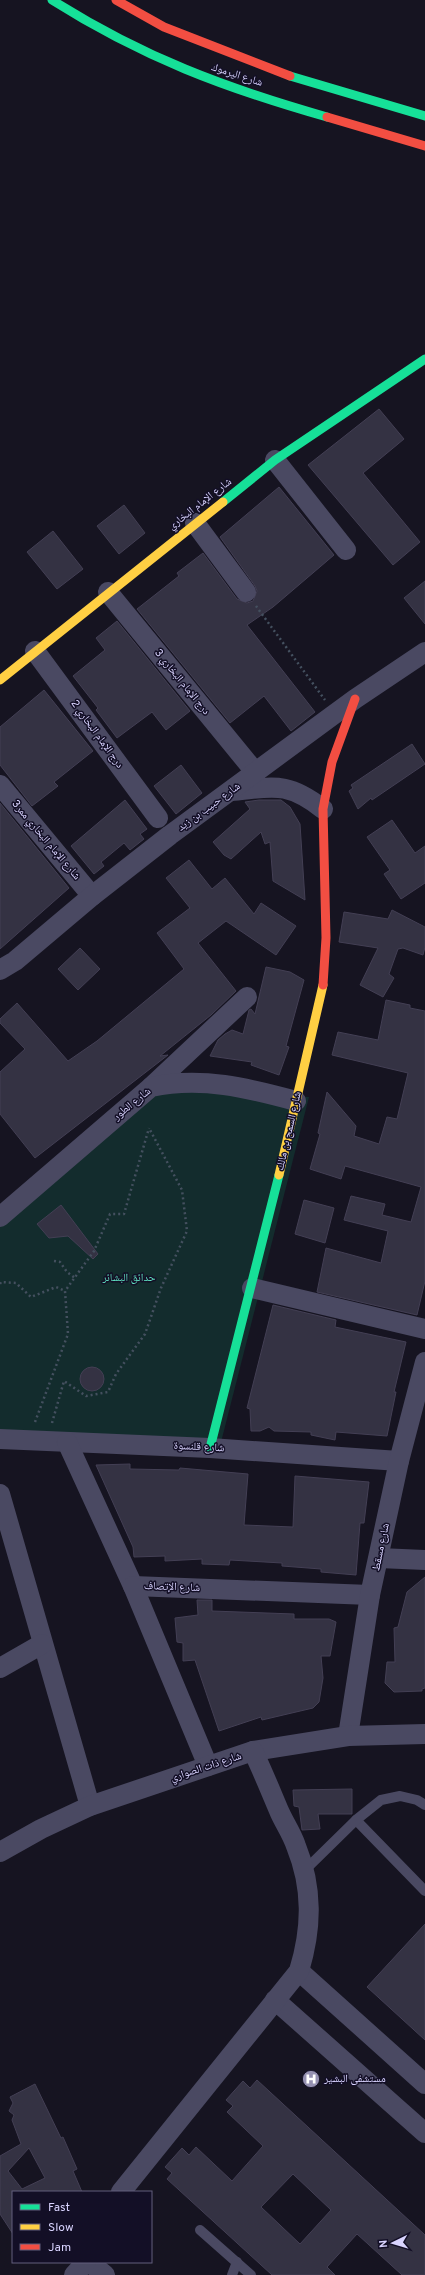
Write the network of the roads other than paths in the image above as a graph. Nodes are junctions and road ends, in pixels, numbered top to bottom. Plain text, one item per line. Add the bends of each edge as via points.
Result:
1 (52, 0) edge
2 (116, 0) edge
3 (425, 116) edge
4 (425, 146) edge
5 (425, 359) edge
6 (276, 460) junction
7 (195, 523) junction
8 (346, 550) dead end
9 (108, 592) junction
10 (246, 592) road end
11 (35, 651) junction
12 (425, 652) edge
13 (0, 680) edge
14 (355, 700) junction
15 (256, 773) junction
16 (0, 785) edge
17 (231, 791) junction
18 (323, 809) junction
19 (158, 818) dead end
20 (92, 896) junction
21 (0, 970) edge
22 (247, 997) dead end
23 (151, 1087) junction
24 (296, 1100) junction
25 (0, 1217) edge
26 (252, 1288) junction
27 (425, 1329) edge
28 (425, 1362) edge
29 (419, 1412) edge
30 (0, 1439) edge
31 (67, 1442) junction
32 (210, 1448) junction
33 (399, 1461) junction
34 (0, 1494) edge
35 (379, 1558) junction
36 (425, 1560) edge
37 (133, 1586) junction
38 (370, 1595) junction
39 (42, 1644) junction
40 (0, 1668) edge
41 (425, 1734) edge
42 (348, 1736) junction
43 (253, 1752) junction
44 (208, 1766) junction
45 (425, 1805) edge
46 (90, 1806) junction
47 (356, 1820) junction
48 (0, 1852) edge
49 (304, 1871) junction
50 (425, 1891) edge
51 (299, 1971) junction
52 (275, 2000) junction
53 (425, 2084) edge
54 (425, 2133) edge
55 (122, 2191) edge
56 (200, 2230) dead end
57 (237, 2262) junction
58 (85, 2263) edge
59 (90, 2263) edge
60 (74, 2275) edge
61 (104, 2275) edge
62 (232, 2275) edge
63 (251, 2275) edge

1 - 4 main road, شارع اليرموك via 112,36 214,82
2 - 3 main road, شارع اليرموك via 164,27 236,56 299,79
5 - 6 main road, شارع الإمام البخاري
6 - 7 main road, شارع الإمام البخاري
6 - 8 street
7 - 9 main road, شارع الإمام البخاري
7 - 10 street
9 - 11 main road, شارع الإمام البخاري
9 - 15 street, درج الإمام البخاري 3
11 - 13 main road, شارع الإمام البخاري
11 - 19 street, درج الإمام البخاري 2
12 - 14 street, شارع حبيب بن زيد
14 - 15 street, شارع حبيب بن زيد
14 - 18 main road, شارع السمح بن مالك via 332,762
15 - 17 street, شارع حبيب بن زيد
16 - 20 street, شارع الإمام البخاري ممر3
17 - 18 street via 285,788 304,794
17 - 20 street, شارع حبيب بن زيد
18 - 24 main road, شارع السمح بن مالك via 326,896 323,985
20 - 21 street, شارع حبيب بن زيد via 15,961
22 - 23 street
23 - 24 street, شارع الطور via 192,1081 244,1087
23 - 25 street, شارع الطور
24 - 26 main road, شارع السمح بن مالك
26 - 27 street
26 - 32 main road, شارع السمح بن مالك
28 - 29 street, شارع مسقط
29 - 33 street, شارع مسقط
30 - 31 street, شارع قلنسوة
31 - 32 street, شارع قلنسوة
31 - 37 street, شارع الإتصاف
32 - 33 street, شارع قلنسوة
33 - 35 street, شارع مسقط
34 - 39 street
35 - 36 street
35 - 38 street, شارع مسقط
37 - 38 street, شارع الإتصاف
37 - 44 street
38 - 42 street, شارع مسقط
39 - 40 street
39 - 46 street
41 - 42 street, شارع ذات الصواري
42 - 43 street, شارع ذات الصواري
43 - 44 street, شارع ذات الصواري
43 - 49 street via 296,1845
44 - 46 street, شارع ذات الصواري
45 - 47 lane via 400,1796 381,1800
46 - 48 street, شارع ذات الصواري
47 - 49 lane
47 - 50 lane
49 - 51 street via 309,1931
51 - 52 street
51 - 53 street
52 - 54 street
52 - 55 street
56 - 57 lane
57 - 62 lane
57 - 63 lane
58 - 60 street
59 - 61 street

